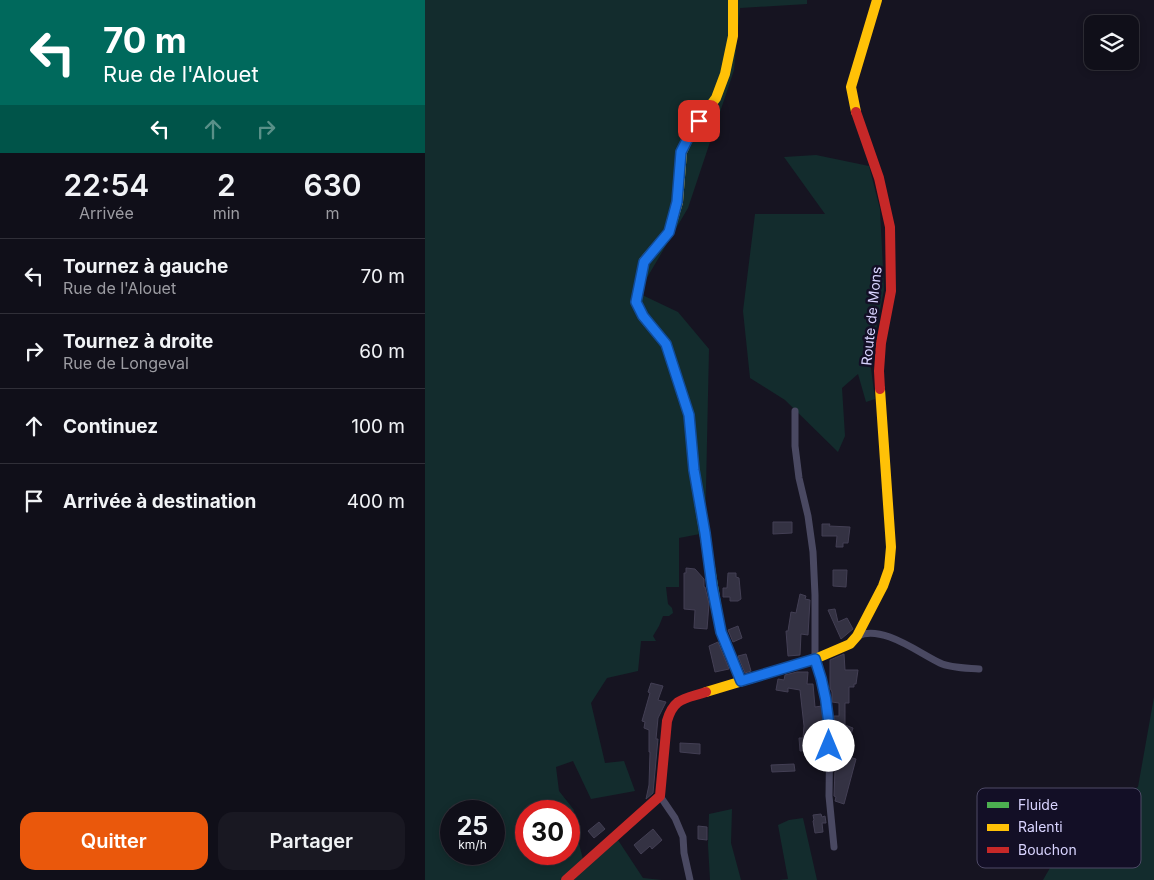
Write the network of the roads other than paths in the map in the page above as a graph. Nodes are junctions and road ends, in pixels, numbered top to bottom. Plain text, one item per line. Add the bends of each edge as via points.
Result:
1 (733, 0) edge
2 (877, 0) edge
3 (795, 411) dead end
4 (857, 636) junction
5 (815, 659) junction
6 (979, 669) dead end
7 (741, 681) junction
8 (660, 796) junction
9 (834, 848) dead end
10 (566, 880) edge
11 (690, 880) edge

1 - 7 street via 733,36 725,74 716,98 681,152 677,202 669,232 644,262 636,302 666,344 689,415 709,571 721,632
2 - 4 street, Route de Mons via 851,87 879,178 890,227 891,291 879,371 891,547 883,586
3 - 5 street via 795,446 815,574
4 - 5 street via 850,644
4 - 6 street via 873,632 911,646 942,664
5 - 7 street
5 - 9 street via 830,721 829,796
7 - 8 street via 674,704 667,721
8 - 10 street
8 - 11 street via 683,837

